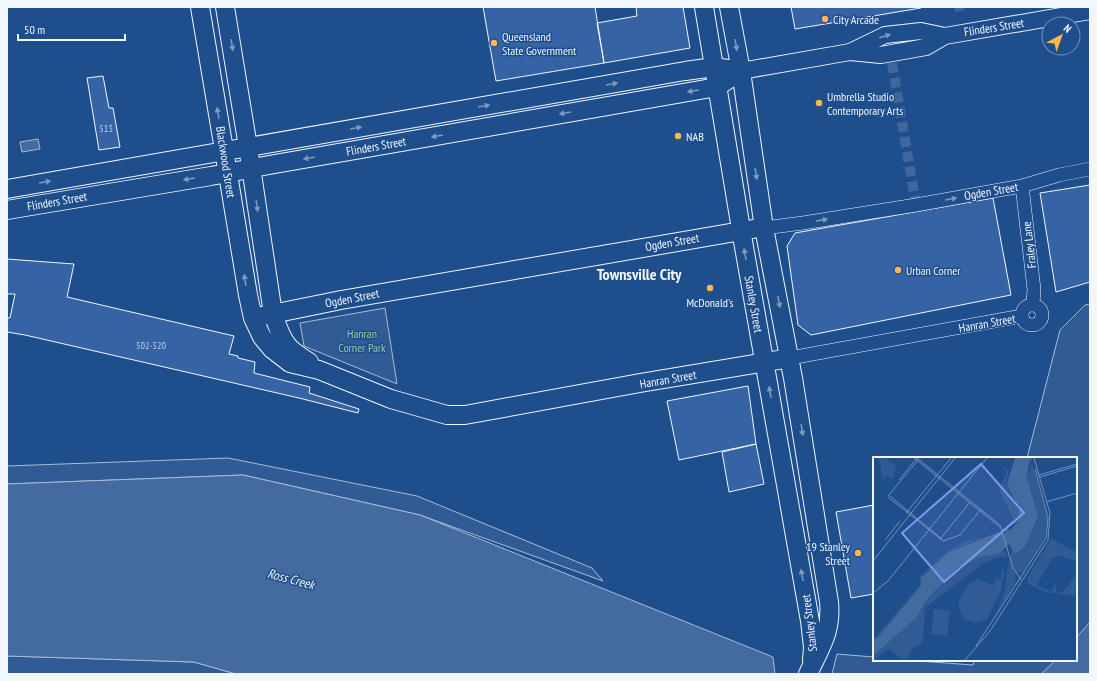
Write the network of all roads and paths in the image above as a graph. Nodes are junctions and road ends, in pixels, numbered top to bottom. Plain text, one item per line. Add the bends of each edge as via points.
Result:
1 (200, 7) edge
2 (225, 7) edge
3 (704, 7) edge
4 (729, 7) edge
5 (1090, 11) edge
6 (714, 67) junction
7 (741, 70) junction
8 (717, 87) junction
9 (248, 147) junction
10 (225, 152) junction
11 (252, 168) junction
12 (1090, 169) edge
13 (228, 173) junction
14 (1022, 186) junction
15 (7, 189) edge
16 (7, 210) edge
17 (764, 228) junction
18 (741, 230) junction
19 (1033, 304) junction
20 (273, 314) junction
21 (1022, 316) junction
22 (253, 318) junction
23 (790, 358) junction
24 (764, 361) junction
25 (319, 370) junction
26 (829, 600) junction
27 (807, 602) junction
28 (809, 672) edge

10 -> 1 main road, Blackwood Street
2 -> 9 main road, Blackwood Street
3 - 6 main road, Stanley Street
4 -> 7 main road, Stanley Street
5 - 7 street, Flinders Street via 945,36 921,31 884,35 850,52
6 - 7 main road, Flinders Street
6 - 8 main road, Stanley Street
9 -> 6 main road, Flinders Street
7 - 8 main road, Flinders Street
7 -> 17 main road, Stanley Street
8 -> 11 main road, Flinders Street
8 - 18 main road, Stanley Street
9 - 10 main road, Flinders Street
9 - 11 main road, Blackwood Street
10 - 13 main road, Blackwood Street
15 -> 10 main road, Flinders Street
11 - 13 main road, Flinders Street
11 -> 20 main road, Blackwood Street
12 - 14 street, Ogden Street
13 -> 16 main road, Flinders Street
22 -> 13 main road, Blackwood Street
17 -> 14 street, Ogden Street
14 - 19 street, Fraley Lane via 1034,289
17 - 18 main road, Ogden Street
17 -> 23 main road, Stanley Street
18 - 20 main road, Ogden Street
24 -> 18 main road, Stanley Street
19 - 21 street via 1024,309
19 - 21 street via 1042,311 1039,323 1030,325 1024,322
20 - 22 main road, Ogden Street
20 - 25 main road, Hanran Street via 279,331 292,351
21 - 23 street, Hanran Street
22 - 25 main road, Hanran Street via 262,337 272,349 290,363
23 - 24 main road, Hanran Street
23 -> 26 main road, Stanley Street
24 - 25 main road, Hanran Street via 465,415 447,415 391,399
27 -> 24 main road, Stanley Street
26 - 27 main road via 821,610 816,610
26 - 28 main road, Stanley Street via 826,637
27 - 28 main road, Stanley Street via 813,647

